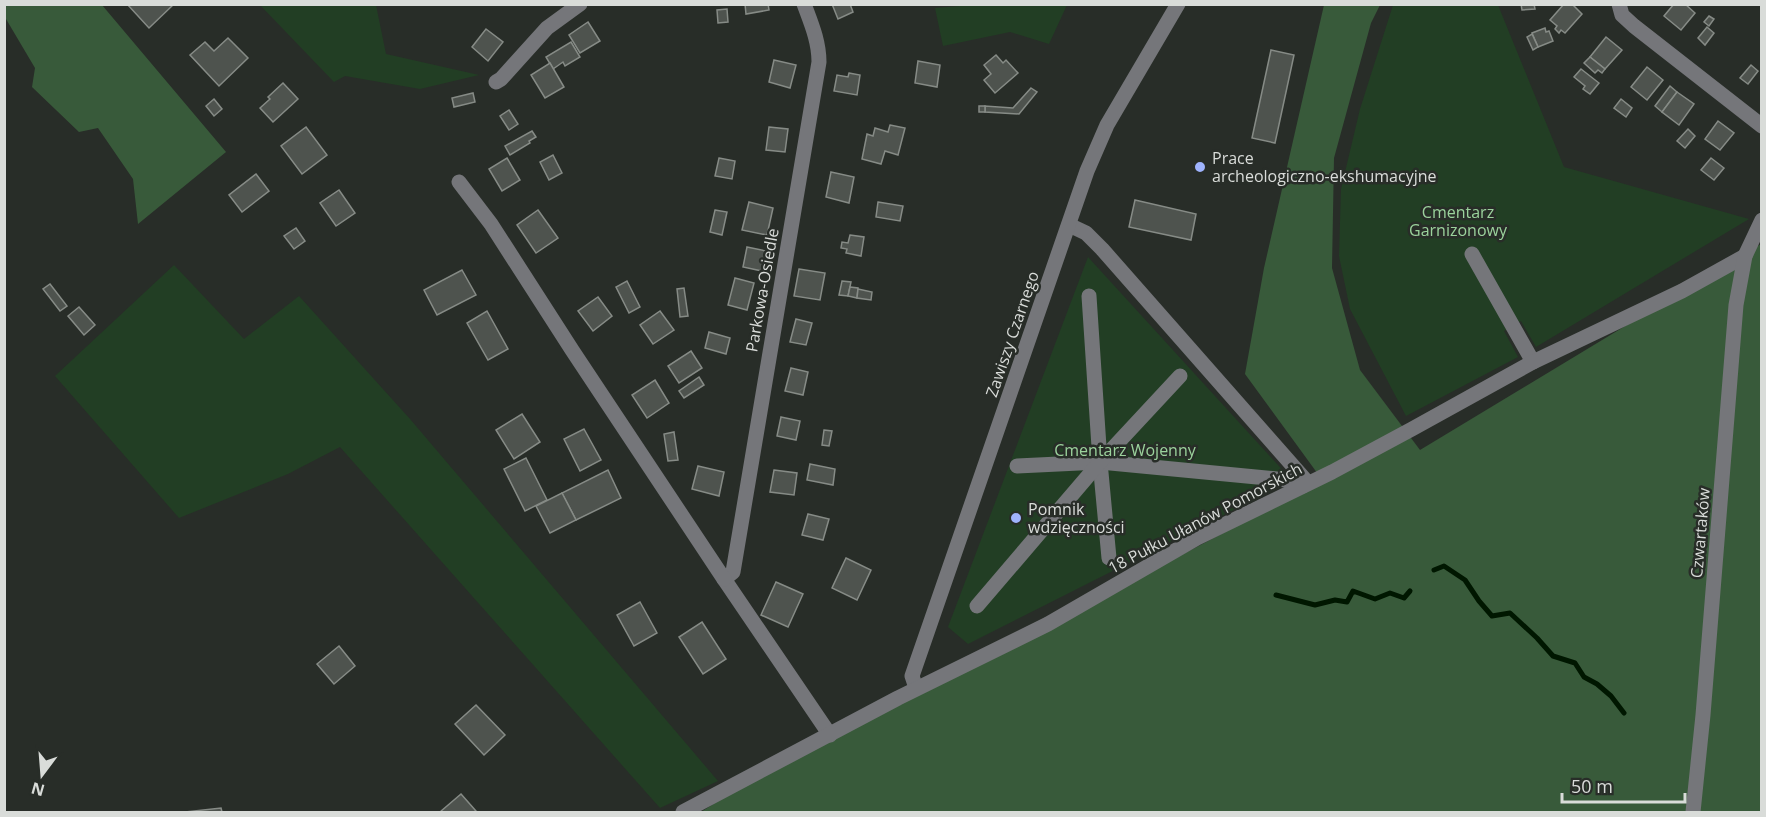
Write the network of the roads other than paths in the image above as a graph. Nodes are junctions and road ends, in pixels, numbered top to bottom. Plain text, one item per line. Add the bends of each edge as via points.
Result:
1 (580, 4) edge
2 (804, 4) edge
3 (1178, 4) edge
4 (1618, 4) edge
5 (496, 82) dead end
6 (1761, 126) edge
7 (459, 182) dead end
8 (1761, 220) edge
9 (1069, 225) junction
10 (1472, 254) dead end
11 (1745, 256) junction
12 (1089, 296) dead end
13 (1533, 362) junction
14 (1180, 376) dead end
15 (1100, 462) junction
16 (1017, 466) dead end
17 (1305, 484) junction
18 (1109, 558) dead end
19 (724, 579) junction
20 (977, 606) dead end
21 (916, 688) junction
22 (830, 735) junction
23 (683, 813) edge
24 (1693, 813) edge

1 - 5 street via 547,28
2 - 19 street, Parkowa-Osiedle via 817,38 819,62 732,572
3 - 9 street, Zawiszy Czarnego via 1107,125
4 - 6 street via 1622,15 1634,26
7 - 19 street via 491,224
8 - 11 street, Czwartaków
9 - 17 street via 1086,233 1102,249
9 - 21 street, Zawiszy Czarnego via 912,676
10 - 13 street
11 - 13 street, 18 Pułku Ułanów Pomorskich via 1682,291
11 - 24 street, Czwartaków via 1736,305
12 - 15 street
13 - 17 street, 18 Pułku Ułanów Pomorskich
14 - 15 street
15 - 16 street
15 - 17 street
15 - 18 street
15 - 20 street
17 - 21 street, 18 Pułku Ułanów Pomorskich via 1197,538 1048,624
19 - 22 street
21 - 22 street, 18 Pułku Ułanów Pomorskich
22 - 23 street, 18 Pułku Ułanów Pomorskich

